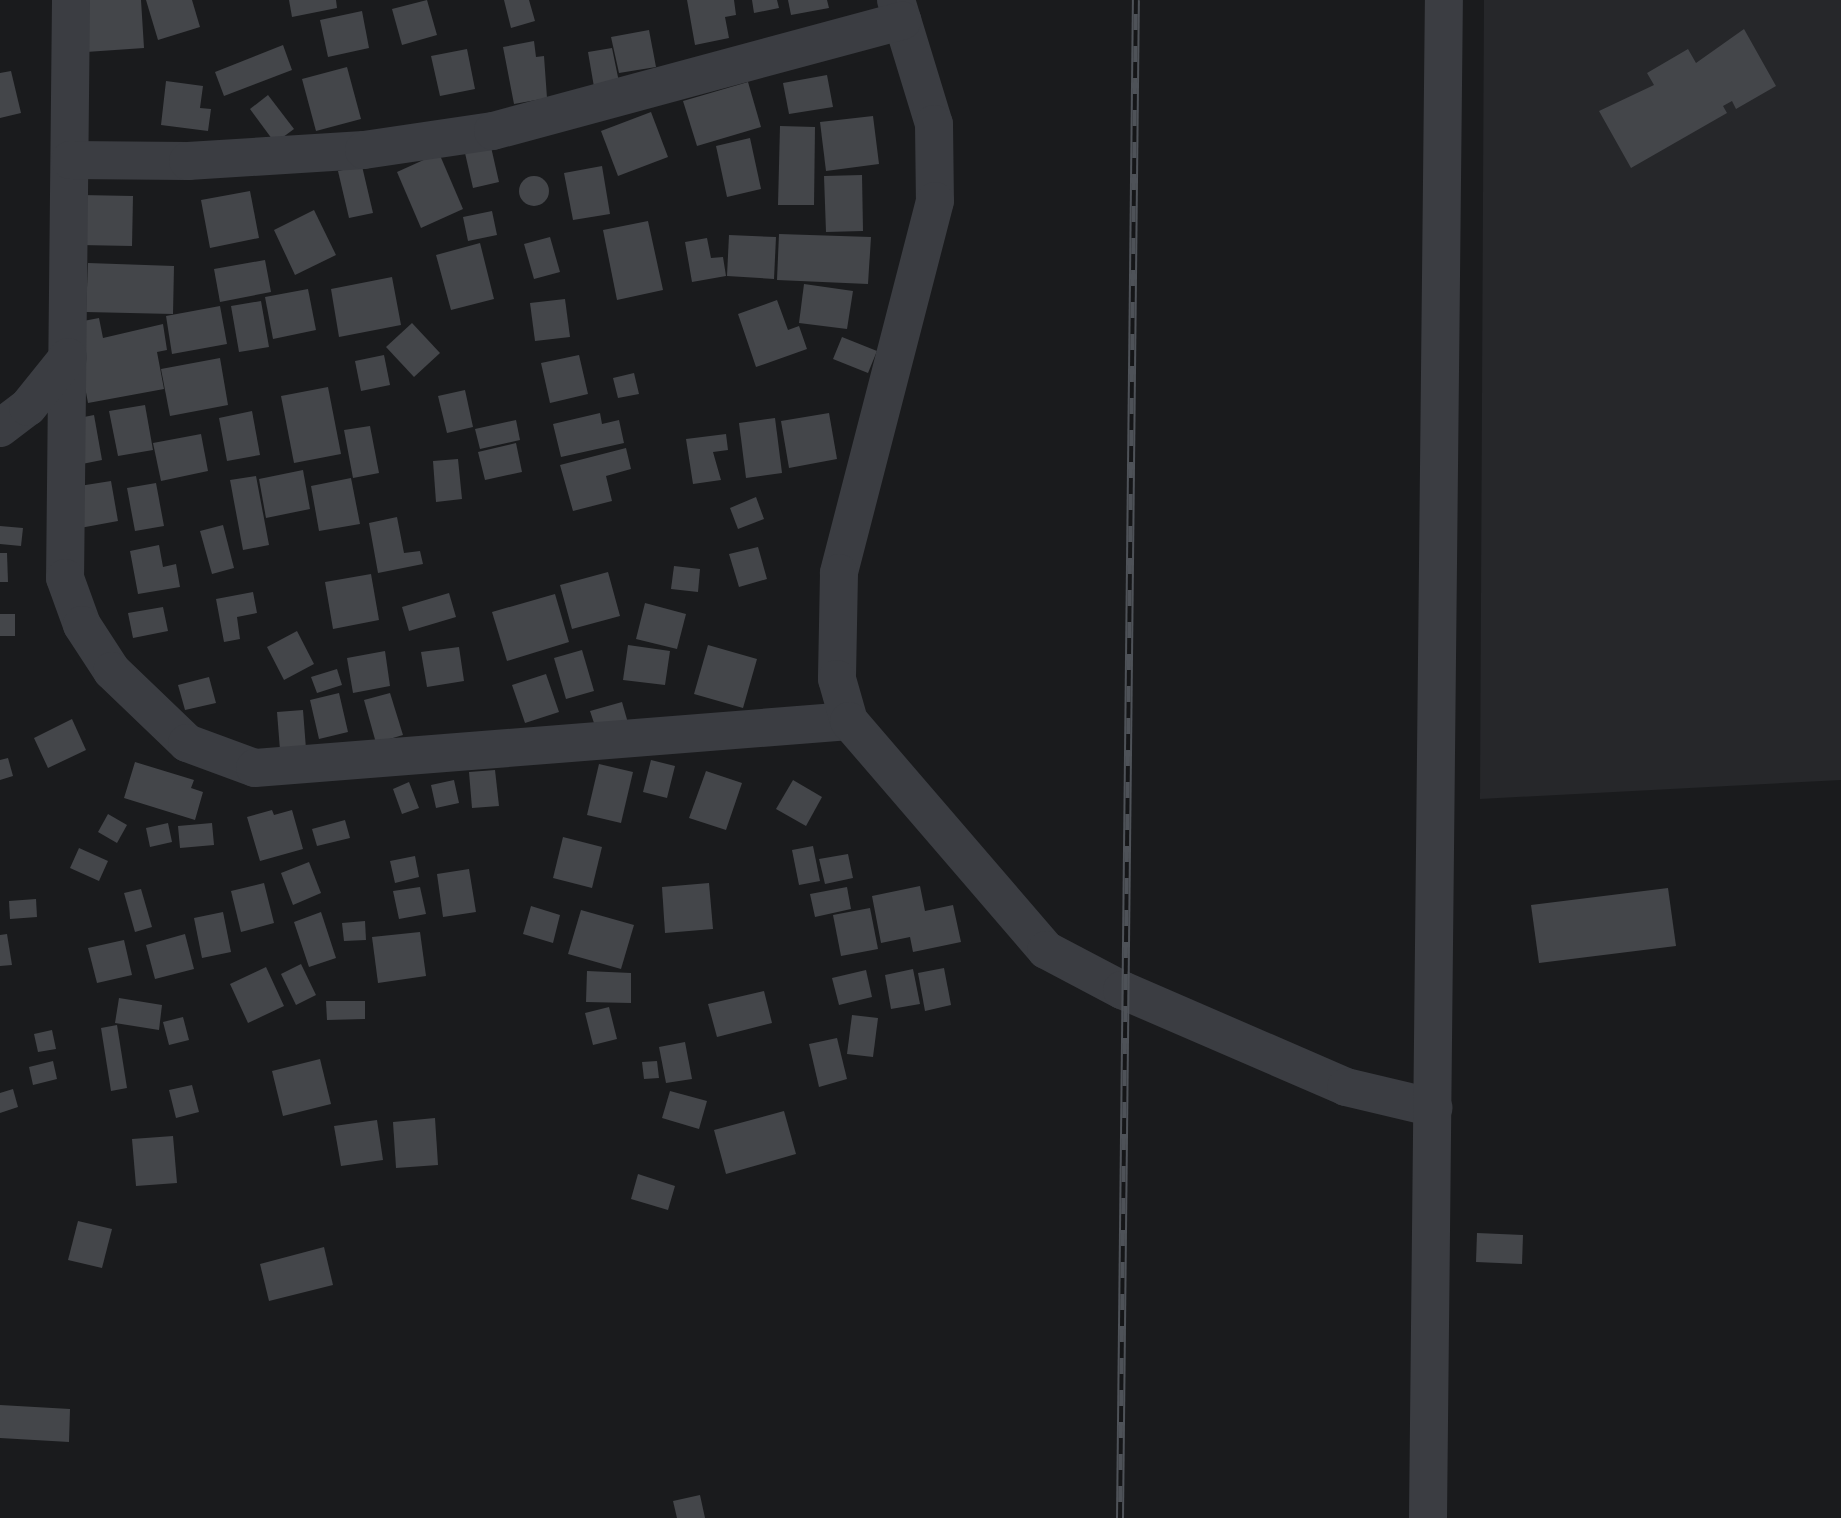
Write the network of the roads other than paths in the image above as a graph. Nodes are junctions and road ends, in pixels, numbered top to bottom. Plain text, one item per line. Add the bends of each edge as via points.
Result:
1 (71, 0) edge
2 (1444, 0) edge
3 (899, 10) edge
4 (70, 160) junction
5 (68, 357) junction
6 (0, 428) edge
7 (849, 721) junction
8 (1434, 1108) junction
9 (1428, 1518) edge

1 - 4 street
2 - 8 street
3 - 4 street via 493,131 365,150 188,161
3 - 7 street via 934,124 935,201 839,573 837,679
4 - 5 street
5 - 6 street via 28,407
5 - 7 street via 65,578 82,625 112,671 187,743 255,768
7 - 8 street via 1046,950 1122,990 1346,1087
8 - 9 street

